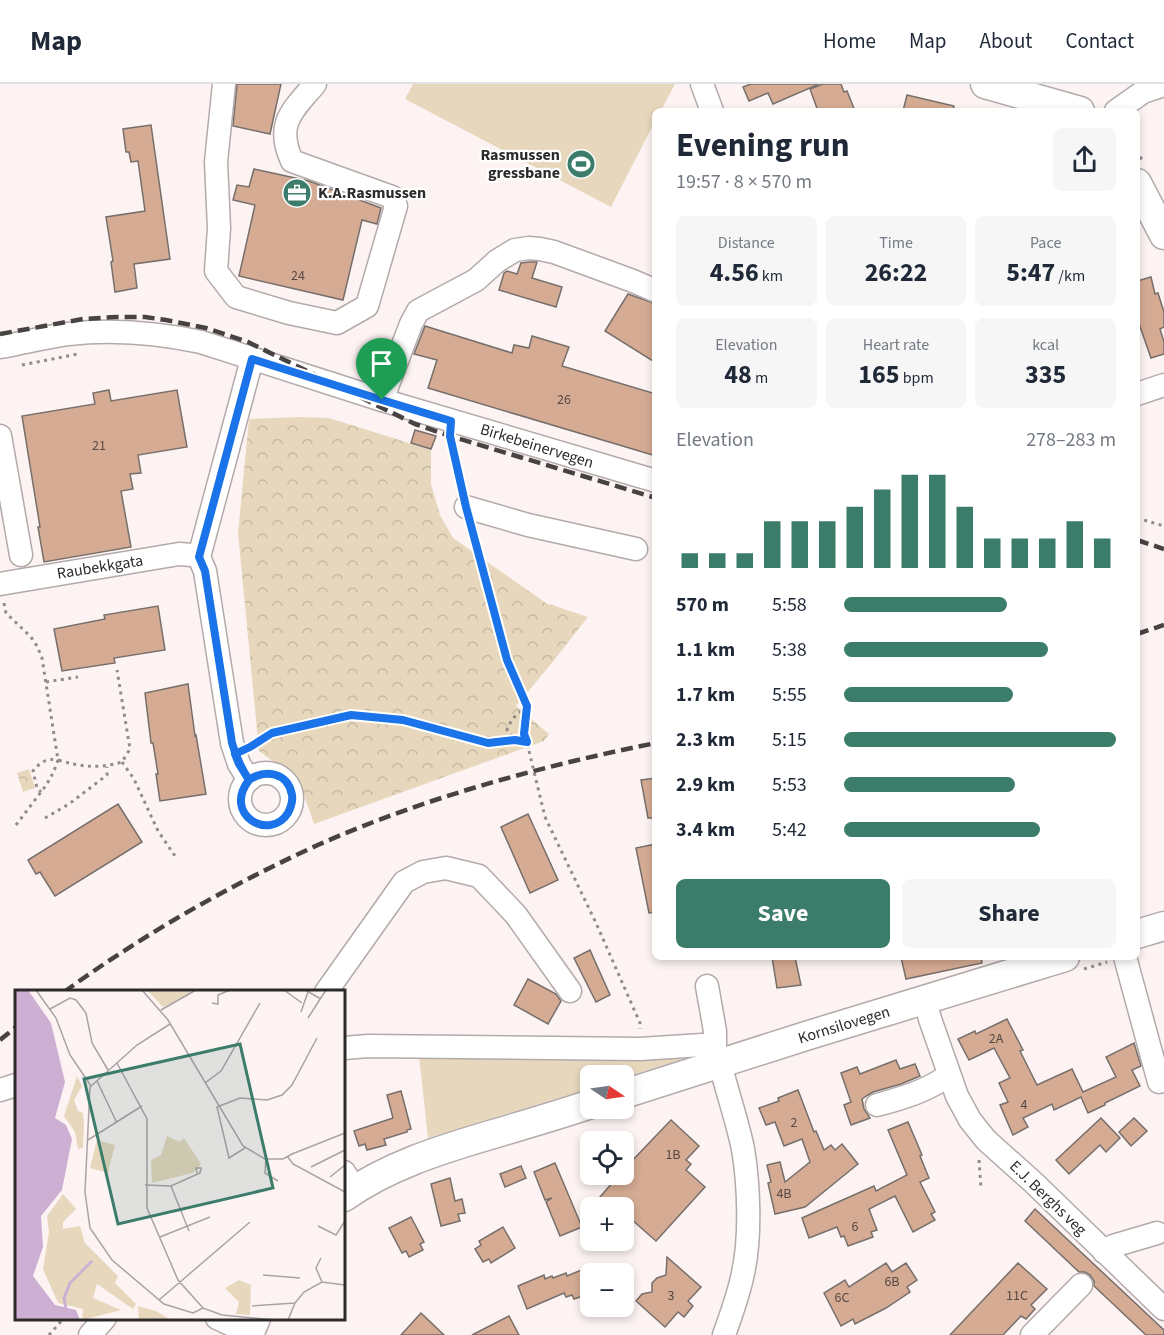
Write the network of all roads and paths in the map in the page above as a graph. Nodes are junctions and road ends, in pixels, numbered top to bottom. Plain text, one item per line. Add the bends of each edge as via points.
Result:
1 (224, 84) edge
2 (315, 84) edge
3 (702, 84) edge
4 (985, 84) edge
5 (1164, 85) edge
6 (711, 108) edge
7 (1069, 108) edge
8 (1120, 108) edge
9 (1140, 189) edge
10 (1164, 235) edge
11 (652, 289) edge
12 (0, 347) edge
13 (80, 354) dead end
14 (252, 359) junction
15 (11, 367) dead end
16 (1164, 386) edge
17 (1140, 393) edge
18 (382, 400) junction
19 (451, 421) junction
20 (0, 435) edge
21 (652, 480) edge
22 (466, 507) junction
23 (1140, 519) edge
24 (1164, 526) edge
25 (643, 545) edge
26 (21, 555) dead end
27 (199, 557) junction
28 (2, 591) edge
29 (117, 670) dead end
30 (78, 677) dead end
31 (46, 682) junction
32 (527, 706) junction
33 (515, 740) junction
34 (527, 742) junction
35 (235, 754) junction
36 (58, 760) junction
37 (122, 762) junction
38 (107, 766) junction
39 (249, 780) dead end
40 (41, 792) junction
41 (45, 818) dead end
42 (16, 825) dead end
43 (175, 856) dead end
44 (1164, 926) edge
45 (1140, 933) edge
46 (1126, 960) edge
47 (1035, 962) edge
48 (707, 986) dead end
49 (327, 990) edge
50 (570, 992) dead end
51 (925, 1000) junction
52 (345, 1048) edge
53 (639, 1049) junction
54 (718, 1057) junction
55 (949, 1075) junction
56 (1159, 1082) dead end
57 (15, 1085) edge
58 (0, 1090) edge
59 (634, 1090) edge
60 (877, 1105) dead end
61 (580, 1107) edge
62 (347, 1186) edge
63 (1157, 1233) dead end
64 (1104, 1252) junction
65 (1081, 1285) dead end
66 (1164, 1309) edge
67 (62, 1320) edge
68 (103, 1320) edge
69 (49, 1335) edge
70 (90, 1335) edge
71 (724, 1335) edge
72 (1032, 1335) edge

1 - 2 street via 216,162 216,272 236,297 289,314 337,323 367,306 396,206 392,197 292,161 284,130 293,111
3 - 6 street
4 - 7 main road
5 - 8 street via 1143,92
9 - 10 main road
11 - 18 street via 554,252 515,250 476,280 418,311
12 - 14 street, Birkebeinervegen via 68,334 154,334 201,342
13 - 15 path
14 - 18 street, Birkebeinervegen
14 - 27 street
16 - 17 street
18 - 19 street, Birkebeinervegen
19 - 21 street, Birkebeinervegen
19 - 22 path via 450,436
20 - 26 street
22 - 25 street via 528,525
22 - 32 path via 507,660
23 - 24 path
27 - 28 street, Raubekkgata via 179,554
27 - 35 street via 205,571
28 - 31 path via 6,613 37,646
29 - 37 path via 130,749
30 - 31 path
31 - 36 path
32 - 33 path via 512,718 507,730
32 - 34 path
33 - 34 path
33 - 35 path via 488,743 403,720 351,715 272,733
34 - 53 path, bridge via 545,817 640,1023
35 - 39 street
36 - 38 path
36 - 40 path
36 - 40 path via 38,764 33,771
37 - 38 path
37 - 43 path
38 - 41 path via 107,775
40 - 42 path
44 - 45 main road
46 - 56 street
47 - 51 main road, Kornsilovegen
48 - 54 street
49 - 50 street via 404,882 423,872 446,868 479,876 516,915
51 - 54 main road, Kornsilovegen
51 - 55 street, E.J. Berghs veg
52 - 53 street
53 - 54 street via 702,1045
54 - 59 main road, Kornsilovegen
54 - 71 street via 742,1147 748,1208 744,1271
55 - 60 street via 921,1092
55 - 64 street, E.J. Berghs veg via 970,1120 986,1140
57 - 58 street
61 - 62 main road via 428,1155
63 - 64 street
64 - 66 street, E.J. Berghs veg
65 - 72 street
67 - 69 path
68 - 70 street

